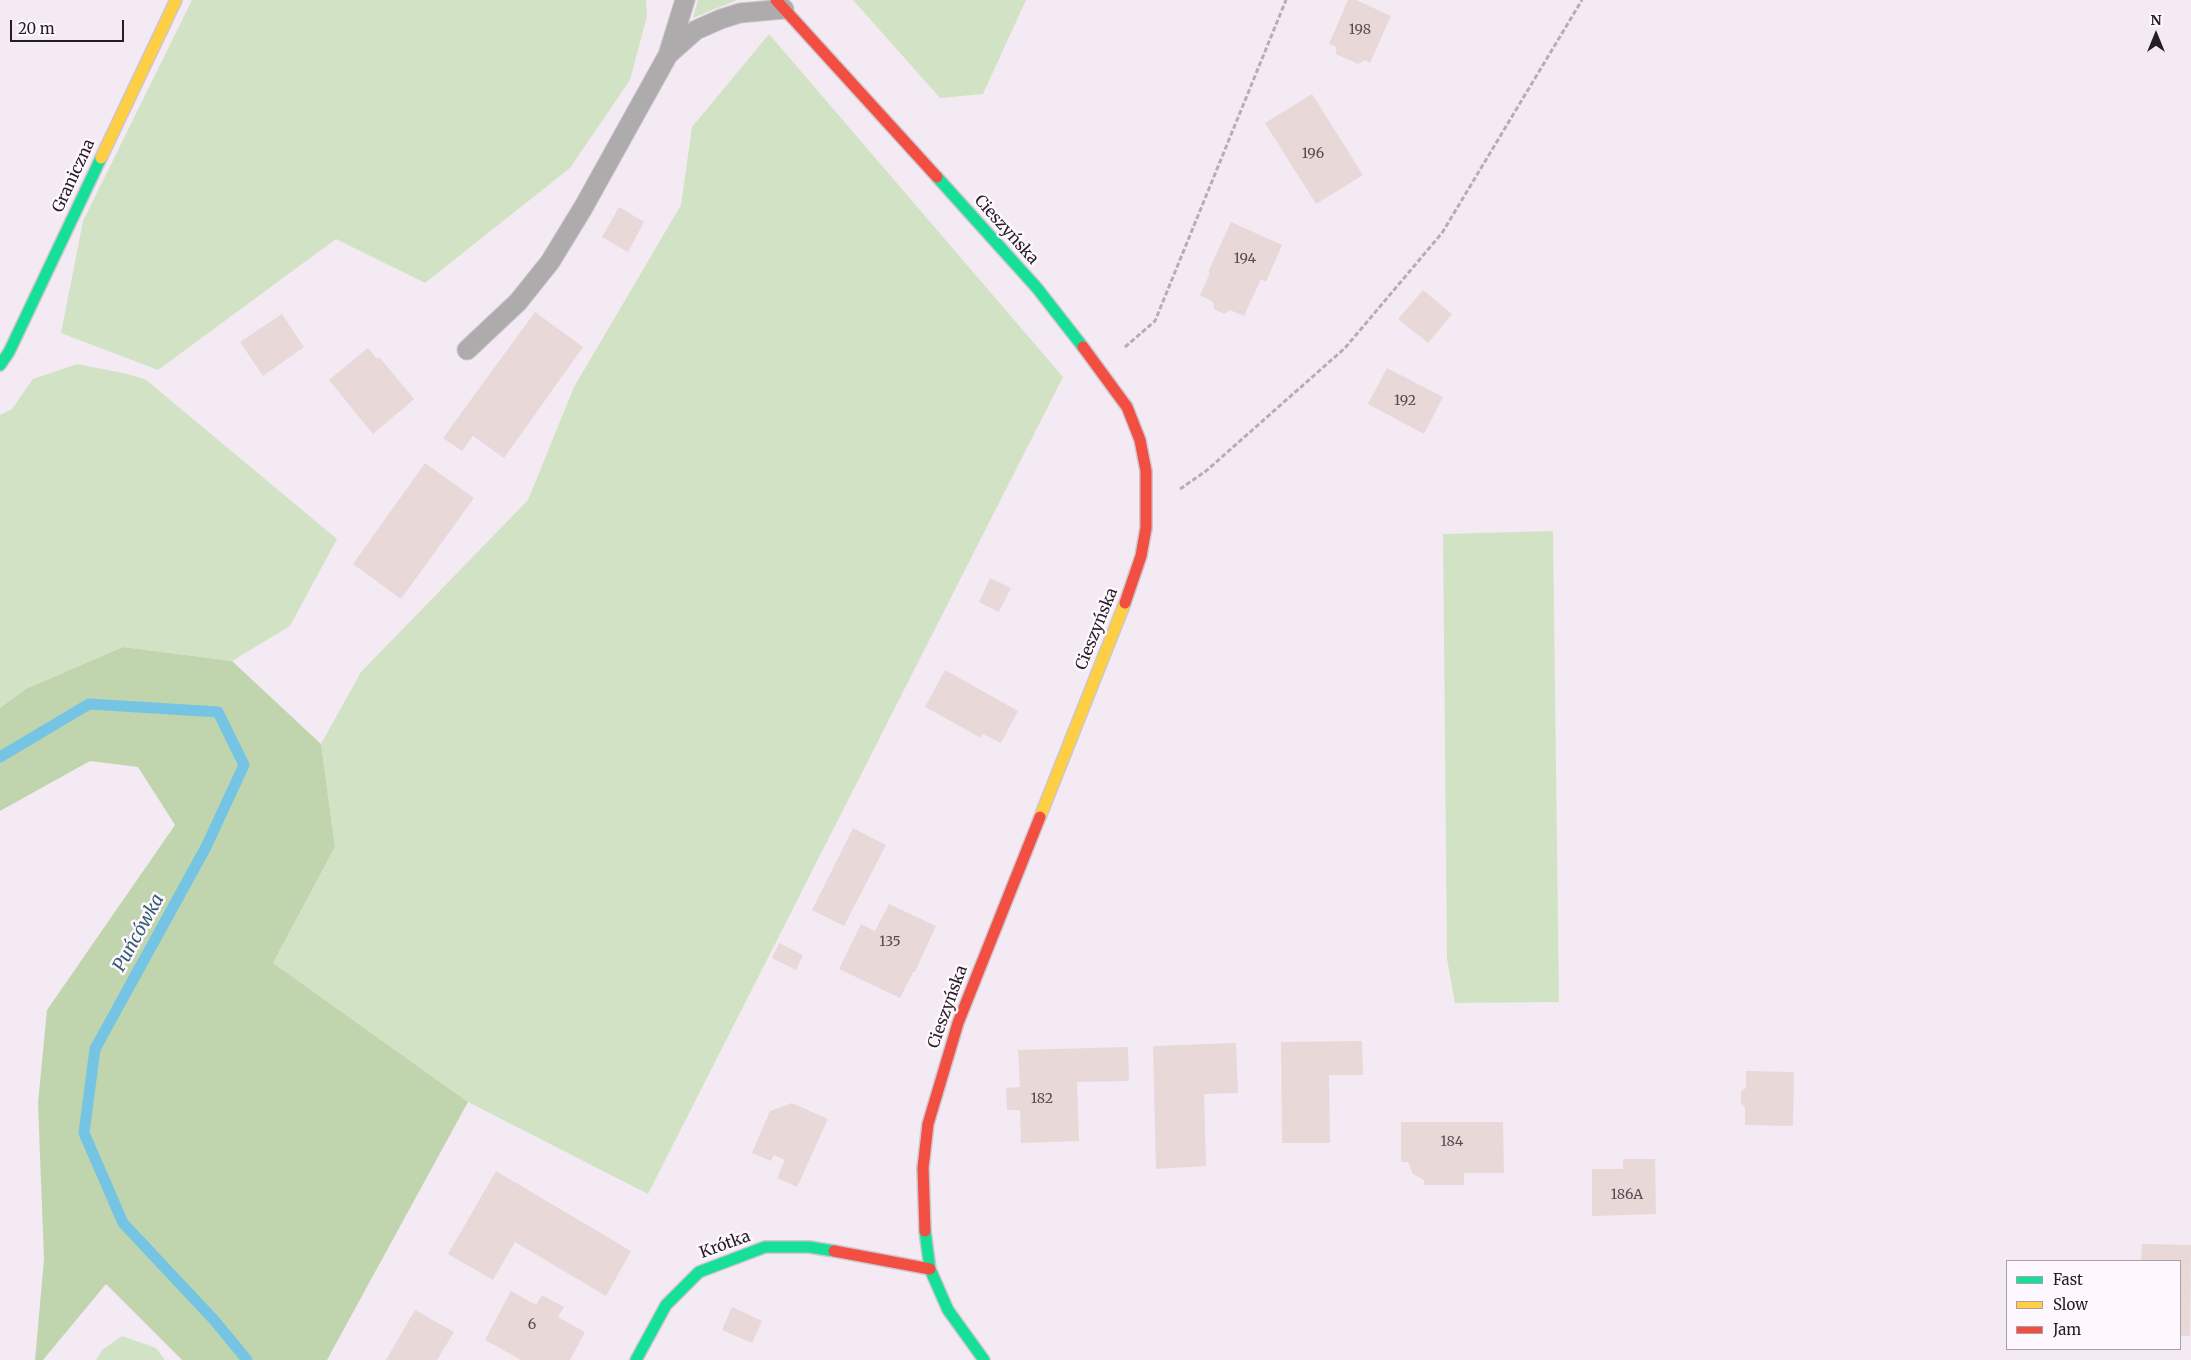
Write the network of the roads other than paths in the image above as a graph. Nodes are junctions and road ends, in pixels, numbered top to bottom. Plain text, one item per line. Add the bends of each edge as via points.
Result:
1 (176, 0) edge
2 (685, 0) edge
3 (780, 4) edge
4 (668, 55) junction
5 (467, 350) dead end
6 (0, 365) edge
7 (930, 1269) junction
8 (636, 1360) edge
9 (984, 1360) edge

1 - 6 street, Graniczna
2 - 4 lane
3 - 4 lane via 740,13 696,30
3 - 7 street, Cieszyńska via 1036,288 1102,371 1127,407 1140,440 1146,471 1146,528 1130,591 958,1023 928,1124 923,1168 923,1218
4 - 5 lane via 550,262 518,302
7 - 8 street, Krótka via 809,1247 765,1248 699,1272 666,1304
7 - 9 street, Cieszyńska via 948,1310

